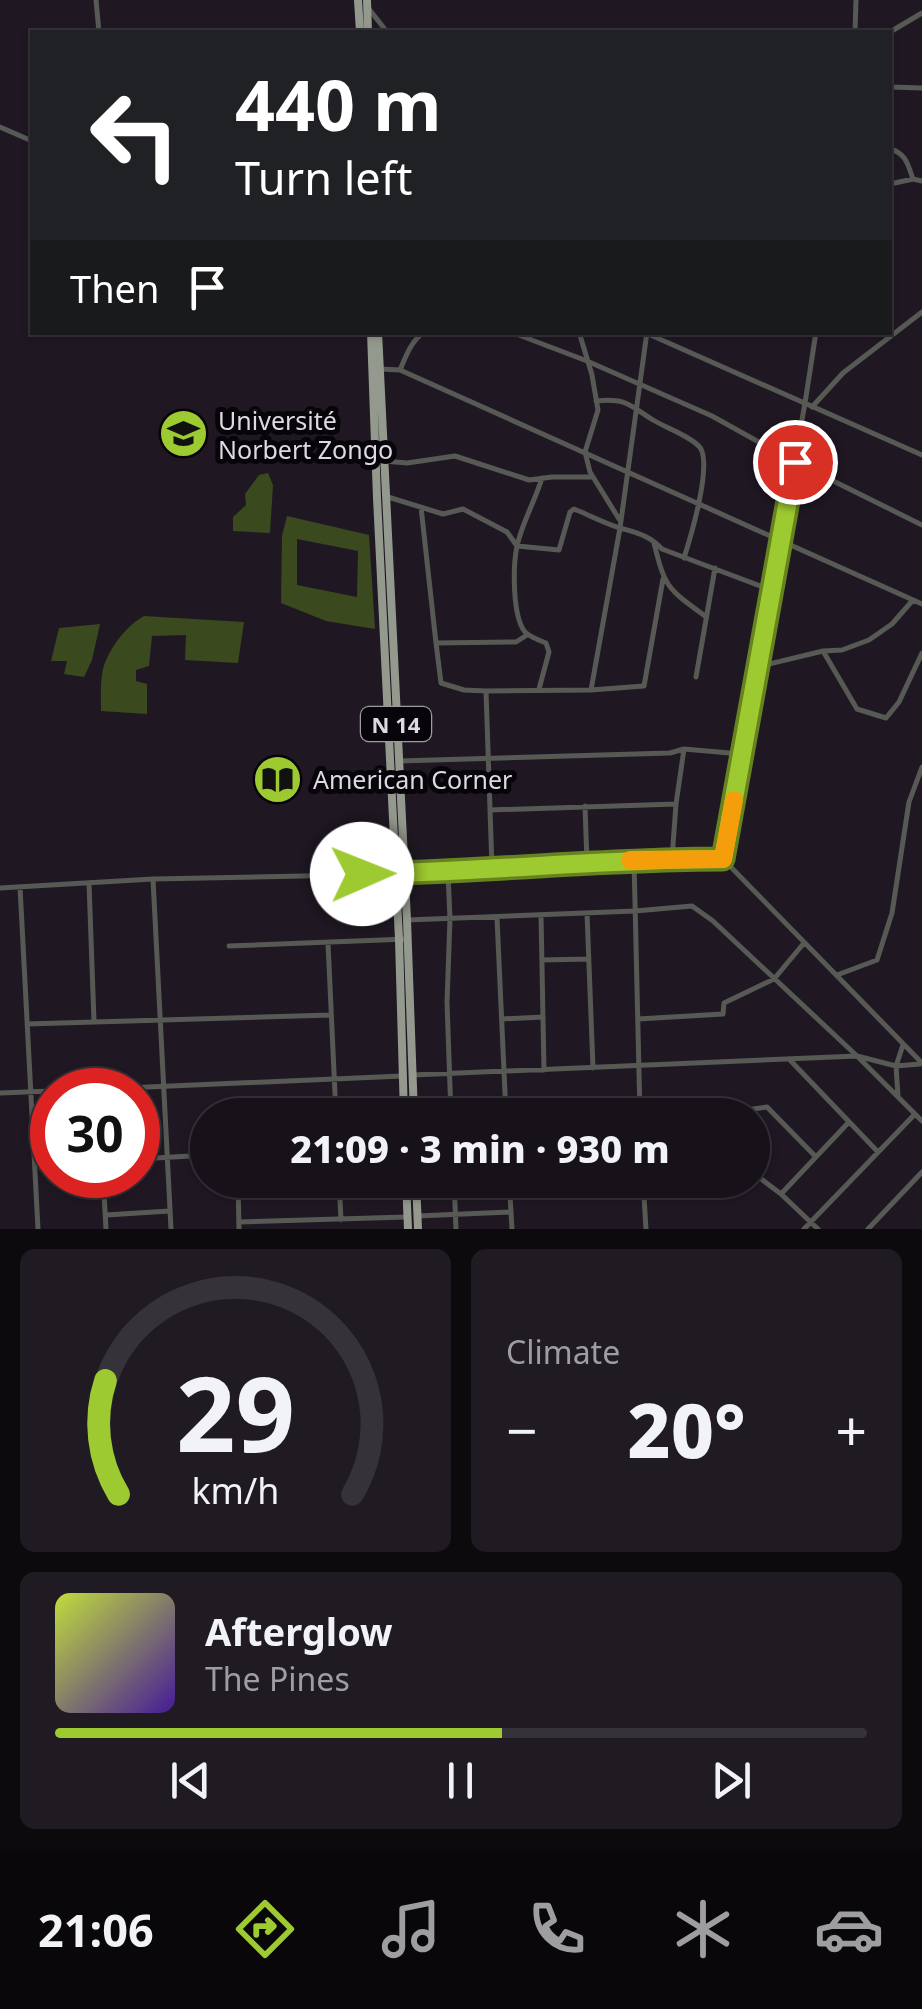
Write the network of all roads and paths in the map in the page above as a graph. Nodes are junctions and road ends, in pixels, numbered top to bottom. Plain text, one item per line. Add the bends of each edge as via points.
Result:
1 (96, 0) edge
2 (358, 0) edge
3 (856, 0) edge
4 (367, 4) edge
5 (922, 14) edge
6 (99, 30) edge
7 (360, 30) edge
8 (368, 30) edge
9 (386, 30) edge
10 (855, 30) edge
11 (892, 31) edge
12 (892, 87) edge
13 (922, 88) edge
14 (0, 127) edge
15 (30, 140) edge
16 (892, 150) edge
17 (913, 179) junction
18 (922, 181) edge
19 (892, 184) edge
20 (922, 312) edge
21 (374, 335) edge
22 (374, 335) edge
23 (420, 335) edge
24 (519, 335) edge
25 (580, 335) edge
26 (647, 335) edge
27 (652, 335) edge
28 (816, 335) edge
29 (587, 361) junction
30 (380, 368) junction
31 (400, 370) junction
32 (640, 384) junction
33 (596, 401) junction
34 (809, 405) junction
35 (638, 410) junction
36 (585, 452) junction
37 (922, 455) edge
38 (384, 461) junction
39 (795, 462) junction
40 (628, 472) junction
41 (594, 477) junction
42 (542, 478) junction
43 (385, 496) junction
44 (698, 503) junction
45 (422, 507) junction
46 (620, 524) junction
47 (922, 525) edge
48 (781, 539) junction
49 (653, 540) junction
50 (518, 546) junction
51 (684, 558) junction
52 (714, 568) junction
53 (663, 580) junction
54 (772, 590) junction
55 (913, 600) junction
56 (922, 604) edge
57 (705, 616) junction
58 (527, 635) junction
59 (436, 644) junction
60 (822, 651) junction
61 (922, 653) edge
62 (757, 667) junction
63 (696, 677) dead end
64 (539, 688) junction
65 (592, 690) junction
66 (486, 691) junction
67 (684, 749) junction
68 (741, 754) junction
69 (488, 760) junction
70 (398, 761) junction
71 (922, 767) edge
72 (676, 804) junction
73 (585, 806) junction
74 (490, 810) junction
75 (672, 859) junction
76 (723, 859) junction
77 (634, 860) junction
78 (587, 863) junction
79 (492, 868) junction
80 (400, 873) junction
81 (448, 873) junction
82 (153, 879) junction
83 (88, 883) junction
84 (20, 887) junction
85 (0, 888) edge
86 (636, 911) junction
87 (587, 913) junction
88 (541, 915) junction
89 (497, 918) junction
90 (450, 919) junction
91 (407, 920) junction
92 (404, 939) junction
93 (328, 943) junction
94 (804, 943) junction
95 (229, 946) dead end
96 (589, 959) junction
97 (542, 960) junction
98 (837, 976) junction
99 (774, 979) junction
100 (331, 1015) junction
101 (543, 1016) junction
102 (160, 1019) junction
103 (502, 1019) junction
104 (638, 1019) junction
105 (94, 1022) junction
106 (27, 1024) junction
107 (902, 1045) junction
108 (857, 1056) junction
109 (789, 1059) junction
110 (922, 1063) edge
111 (639, 1066) junction
112 (896, 1066) junction
113 (593, 1068) junction
114 (544, 1070) junction
115 (504, 1072) junction
116 (450, 1074) junction
117 (408, 1076) junction
118 (334, 1079) junction
119 (160, 1086) edge
120 (164, 1086) junction
121 (30, 1092) joint
122 (0, 1094) edge
123 (335, 1098) edge
124 (406, 1098) edge
125 (411, 1098) edge
126 (451, 1098) edge
127 (505, 1098) edge
128 (640, 1098) edge
129 (898, 1098) junction
130 (770, 1110) edge
131 (915, 1114) junction
132 (922, 1121) edge
133 (849, 1122) junction
134 (878, 1152) junction
135 (190, 1156) edge
136 (815, 1156) junction
137 (168, 1157) junction
138 (160, 1158) edge
139 (922, 1172) edge
140 (770, 1186) edge
141 (781, 1194) junction
142 (36, 1198) edge
143 (105, 1198) edge
144 (238, 1198) edge
145 (340, 1198) edge
146 (409, 1198) edge
147 (414, 1198) edge
148 (455, 1198) edge
149 (511, 1198) edge
150 (645, 1198) edge
151 (170, 1211) junction
152 (511, 1212) junction
153 (455, 1214) junction
154 (106, 1216) junction
155 (412, 1216) junction
156 (341, 1220) junction
157 (811, 1222) junction
158 (239, 1226) edge
159 (38, 1229) edge
160 (106, 1229) edge
161 (172, 1229) edge
162 (408, 1229) edge
163 (418, 1229) edge
164 (456, 1229) edge
165 (512, 1229) edge
166 (646, 1229) edge
167 (804, 1229) edge
168 (818, 1229) edge
169 (868, 1229) edge

1 - 6 street
2 - 7 main road
3 - 10 street
4 - 8 main road
4 - 9 street
5 - 11 street
12 - 13 street
14 - 15 street
16 - 17 street via 906,158
17 - 18 street
17 - 19 street
20 - 34 street
21 - 30 main road, N 14
22 - 80 main road, N 14
23 - 31 street
24 - 29 street
25 - 29 street
26 - 32 street
27 - 34 street
28 - 34 street
29 - 32 street
29 - 33 street
30 - 31 street
30 - 38 main road, N 14
31 - 36 street
32 - 35 street
32 - 39 street
33 - 35 street via 625,401
33 - 36 street
34 - 37 street
34 - 39 street
35 - 40 street
35 - 44 street via 701,449
36 - 40 street
36 - 41 street
38 - 42 street via 455,456
38 - 43 main road, N 14
39 - 47 street
39 - 48 street
40 - 44 street
40 - 46 street
41 - 42 street
41 - 46 street
42 - 50 street
43 - 45 street
43 - 70 main road, N 14
44 - 48 street
44 - 51 street
45 - 50 street via 443,514 463,509 507,532
45 - 59 street
46 - 49 street
46 - 50 street via 574,510 559,550
46 - 65 street
48 - 54 street
48 - 55 street
49 - 51 street
49 - 53 street
50 - 58 street via 516,608
51 - 52 street
52 - 54 street
52 - 57 street
53 - 57 street
53 - 65 street via 644,686
54 - 62 street
55 - 56 street
55 - 60 street via 869,640
57 - 63 street
58 - 59 street via 516,642
58 - 64 street via 546,643 549,652
59 - 66 street via 441,683
60 - 61 street via 858,708 886,718
60 - 62 street
62 - 68 street
64 - 65 street
64 - 66 street
66 - 69 street
67 - 68 street
67 - 69 street
67 - 72 street
68 - 76 street
69 - 70 street
69 - 74 street
70 - 80 main road, N 14
71 - 98 street via 877,960
72 - 73 street
72 - 75 street
73 - 74 street
73 - 78 street
74 - 79 street
75 - 76 street
75 - 77 street
76 - 94 street
77 - 78 street
77 - 86 street
78 - 79 street
79 - 81 street
80 - 81 street
80 - 82 street
80 - 91 main road, N 14
80 - 92 main road, N 14
81 - 90 street
82 - 83 street
82 - 102 street
83 - 84 street
83 - 105 street
84 - 85 street
84 - 106 street
86 - 87 street
86 - 99 street via 692,906
86 - 104 street
87 - 88 street
87 - 96 street
88 - 89 street
88 - 97 street
89 - 90 street
89 - 103 street
90 - 91 street
90 - 116 street
91 - 92 main road, N 14
92 - 93 street
92 - 117 main road, N 14
93 - 95 street
93 - 100 street
94 - 98 street
94 - 99 street
96 - 97 street
96 - 113 street
97 - 101 street
98 - 107 street
99 - 104 street via 724,1003 723,1014
99 - 108 street
100 - 102 street
100 - 118 street
101 - 103 street
101 - 114 street
102 - 105 street
102 - 120 street
103 - 115 street
104 - 111 street
105 - 106 street
106 - 121 street
107 - 110 street
107 - 112 street
108 - 109 street
108 - 112 street
108 - 129 street
109 - 111 street
109 - 133 street
110 - 112 street
111 - 113 street
111 - 128 street
112 - 129 street
113 - 114 street
114 - 115 street
115 - 116 street
115 - 127 street
116 - 117 street
116 - 126 street
117 - 118 street
117 - 124 main road, N 14
117 - 125 main road, N 14
118 - 120 street
118 - 123 street
119 - 120 street
120 - 137 street
121 - 122 street
129 - 131 street
130 - 136 street
131 - 132 street
131 - 134 street
133 - 134 street
133 - 136 street
134 - 157 street
135 - 137 street
136 - 141 street
137 - 138 street
137 - 151 street
139 - 169 street
140 - 141 street
141 - 157 street
142 - 159 street
143 - 154 street
144 - 158 street
145 - 156 street
146 - 155 main road
147 - 155 main road
148 - 153 street
149 - 152 street
150 - 166 street
151 - 154 street
151 - 161 street
152 - 153 street
152 - 165 street
153 - 155 street
153 - 164 street
154 - 160 street
155 - 156 street
155 - 162 main road
155 - 163 main road
156 - 158 street
157 - 167 street
157 - 168 street

